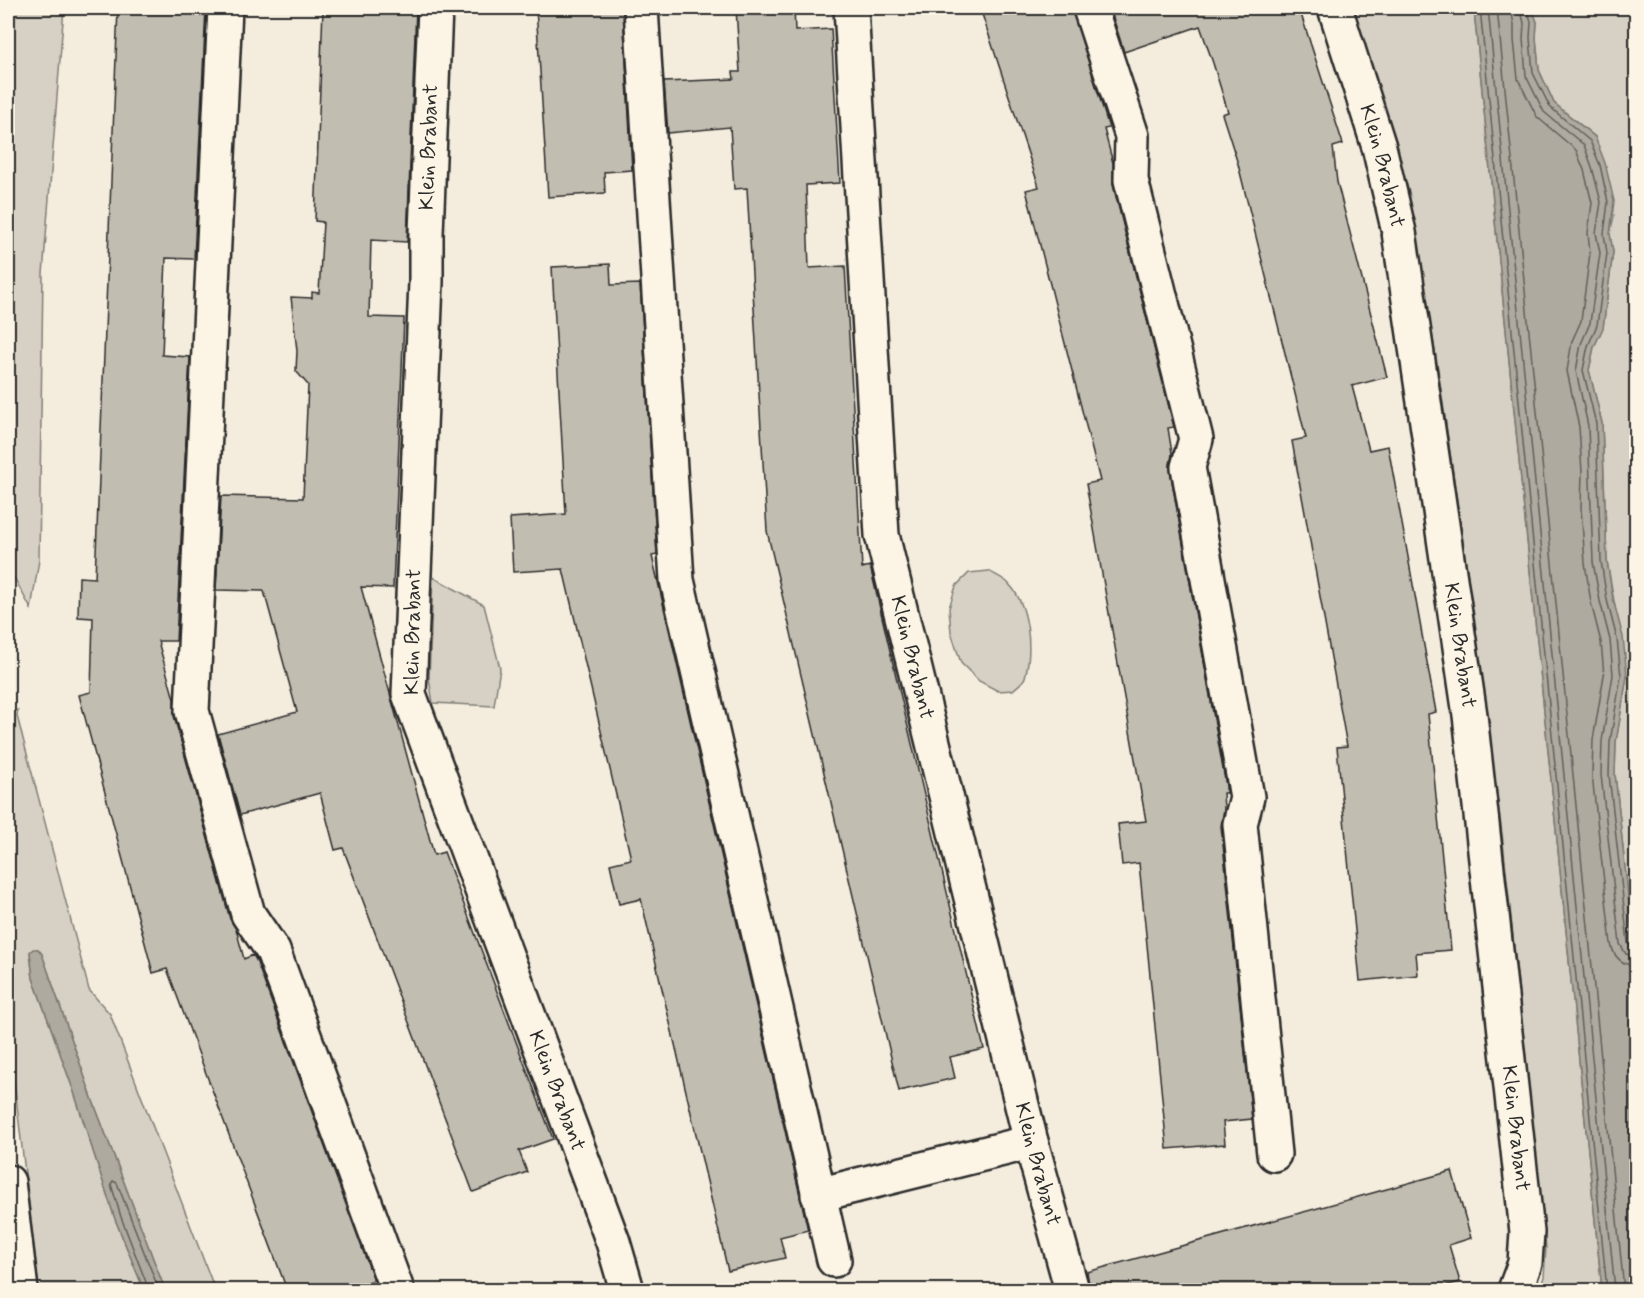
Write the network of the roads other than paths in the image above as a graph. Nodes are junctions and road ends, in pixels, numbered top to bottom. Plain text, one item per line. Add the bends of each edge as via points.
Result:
1 (225, 8) edge
2 (435, 8) edge
3 (641, 8) edge
4 (850, 8) edge
5 (1090, 8) edge
6 (1335, 8) edge
7 (1031, 1142) junction
8 (1274, 1154) dead end
9 (8, 1182) edge
10 (818, 1195) junction
11 (834, 1260) dead end
12 (21, 1290) edge
13 (397, 1290) edge
14 (627, 1290) edge
15 (1072, 1290) edge
16 (1515, 1290) edge

1 - 13 street via 192,711 248,914 273,951
2 - 14 street, Klein Brabant via 409,694 613,1242
3 - 10 street via 677,580
4 - 7 street, Klein Brabant via 882,535
5 - 8 street via 1132,136 1131,180 1196,439 1188,467 1247,797 1240,824
6 - 16 street, Klein Brabant via 1378,147 1399,232 1470,715 1527,1232 1525,1263
7 - 10 street
7 - 15 street, Klein Brabant
9 - 12 street
10 - 11 street

